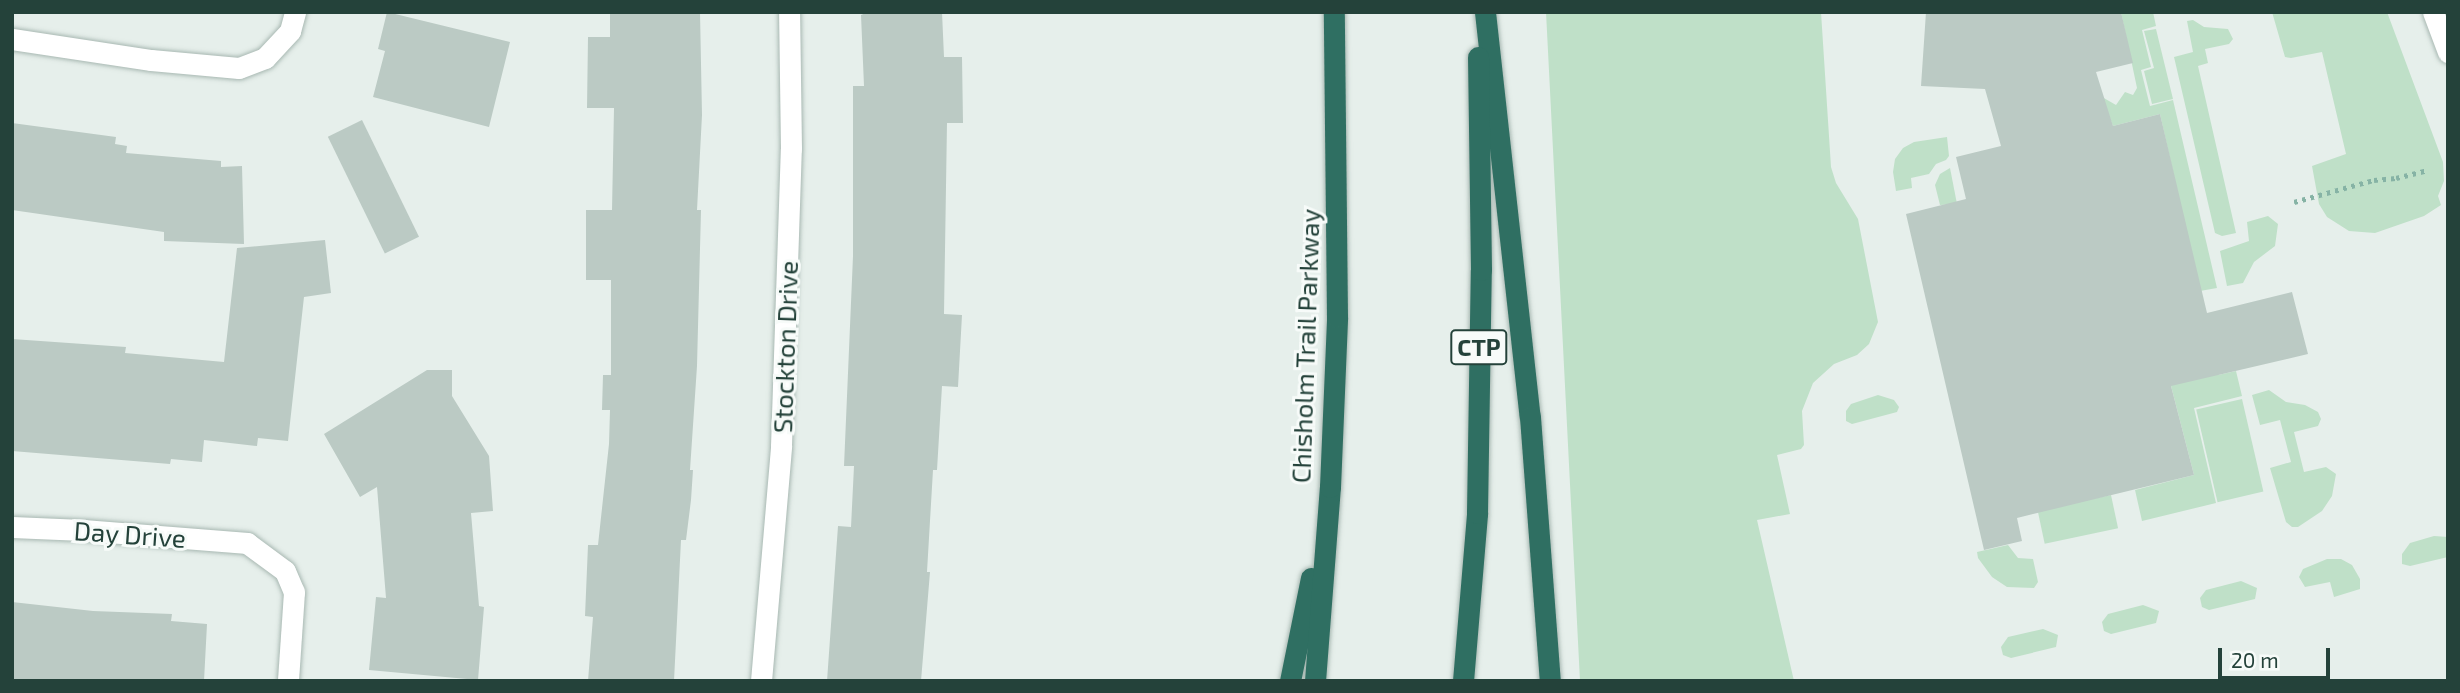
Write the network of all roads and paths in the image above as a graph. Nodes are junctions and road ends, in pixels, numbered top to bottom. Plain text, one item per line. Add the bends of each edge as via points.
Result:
1 (295, 12) edge
2 (789, 12) edge
3 (1334, 12) edge
4 (1477, 12) edge
5 (1485, 12) edge
6 (2433, 12) edge
7 (12, 39) edge
8 (2448, 52) edge
9 (2427, 170) dead end
10 (2294, 202) dead end
11 (1330, 487) junction
12 (12, 527) edge
13 (288, 681) edge
14 (761, 681) edge
15 (1290, 681) edge
16 (1315, 681) edge
17 (1463, 681) edge
18 (1550, 681) edge

1 - 7 street via 282,41 265,58 239,68
2 - 14 street, Stockton Drive via 792,149 781,446
3 - 11 highway, Chisholm Trail Parkway via 1337,303
4 - 17 highway, CTP via 1481,270 1477,513
5 - 18 highway via 1530,417
6 - 8 street
9 - 10 path
11 - 15 highway
11 - 16 highway, Chisholm Trail Parkway
12 - 13 street, Day Drive via 247,543 285,570 294,592

